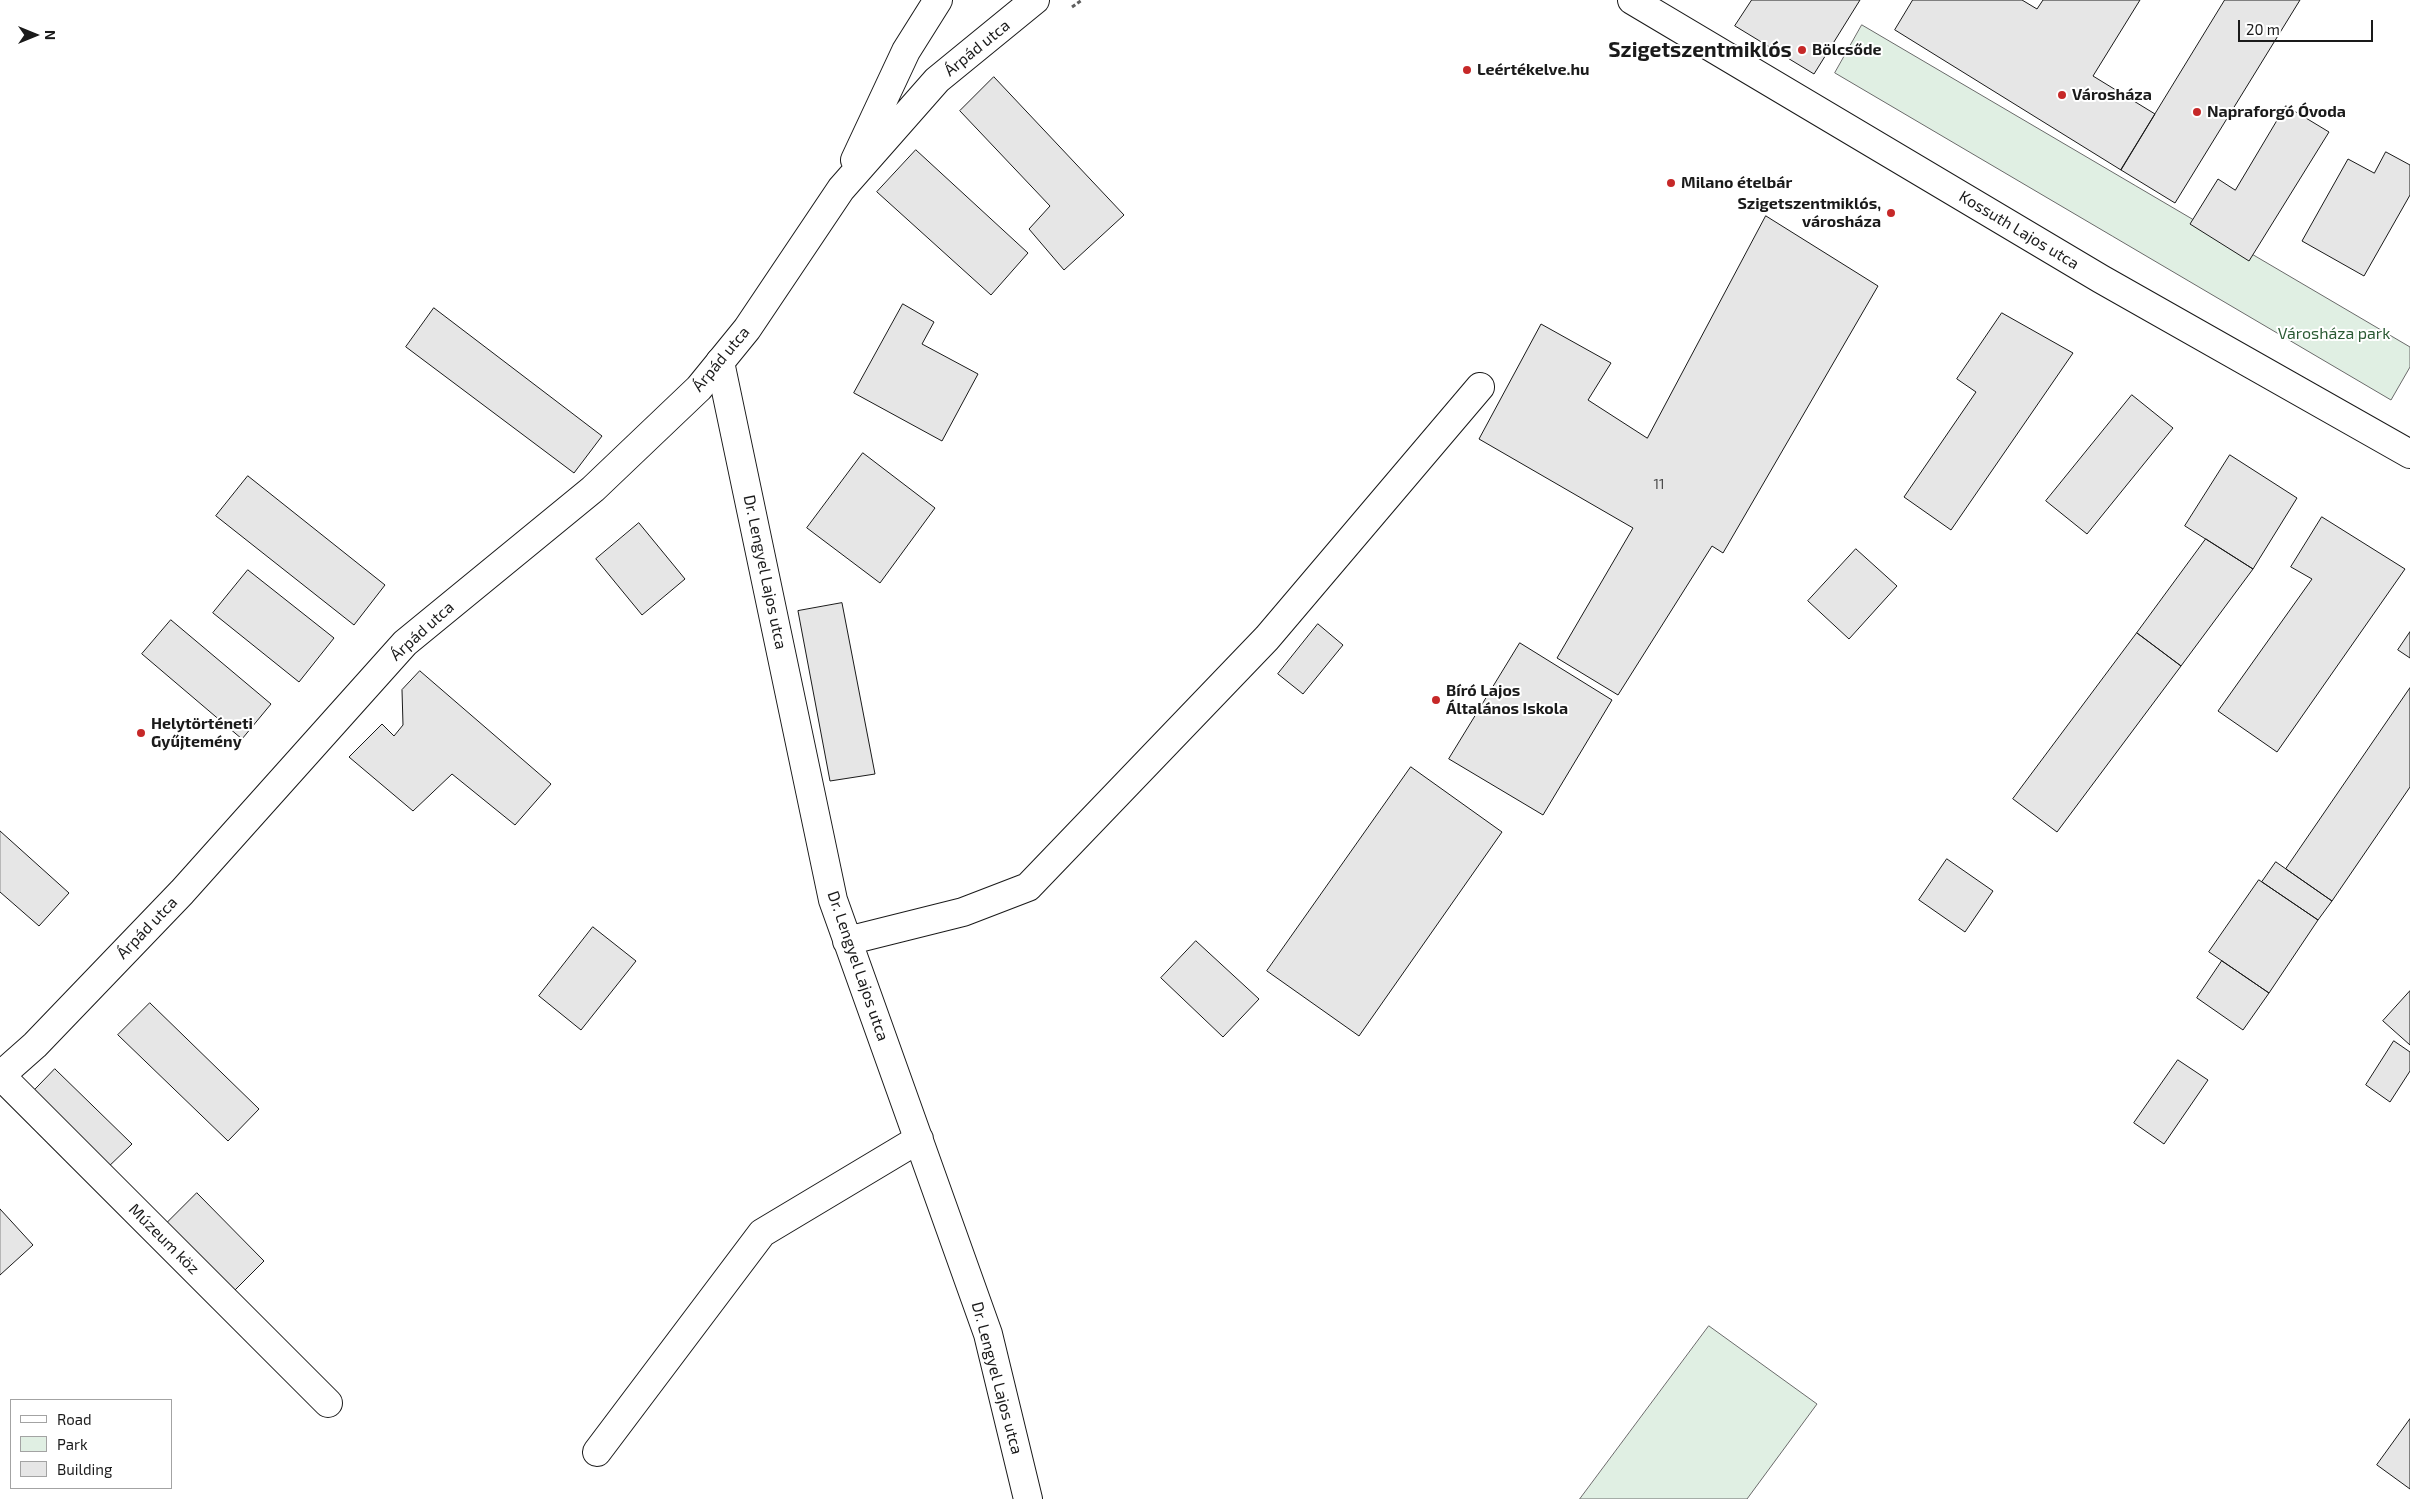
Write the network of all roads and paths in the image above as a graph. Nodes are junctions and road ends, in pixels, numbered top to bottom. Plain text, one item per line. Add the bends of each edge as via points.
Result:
1 (938, 0) edge
2 (1035, 0) edge
3 (1632, 0) edge
4 (841, 188) junction
5 (720, 362) junction
6 (1480, 386) dead end
7 (2410, 454) edge
8 (847, 941) junction
9 (0, 1076) edge
10 (919, 1139) junction
11 (328, 1403) dead end
12 (597, 1452) dead end
13 (1028, 1499) edge

1 - 4 street, Árpád utca via 906,51
2 - 4 street, Árpád utca via 937,80
3 - 7 street, Kossuth Lajos utca via 2100,279
4 - 5 street, Árpád utca via 747,329
5 - 8 street, Dr. Lengyel Lajos utca via 833,900
5 - 9 street, Árpád utca via 699,388 594,489 405,643 182,892 35,1045
6 - 8 street via 1267,638 1028,887 963,912
8 - 10 street, Dr. Lengyel Lajos utca
9 - 11 street, Múzeum köz
10 - 12 street via 762,1233
10 - 13 street, Dr. Lengyel Lajos utca via 988,1334

